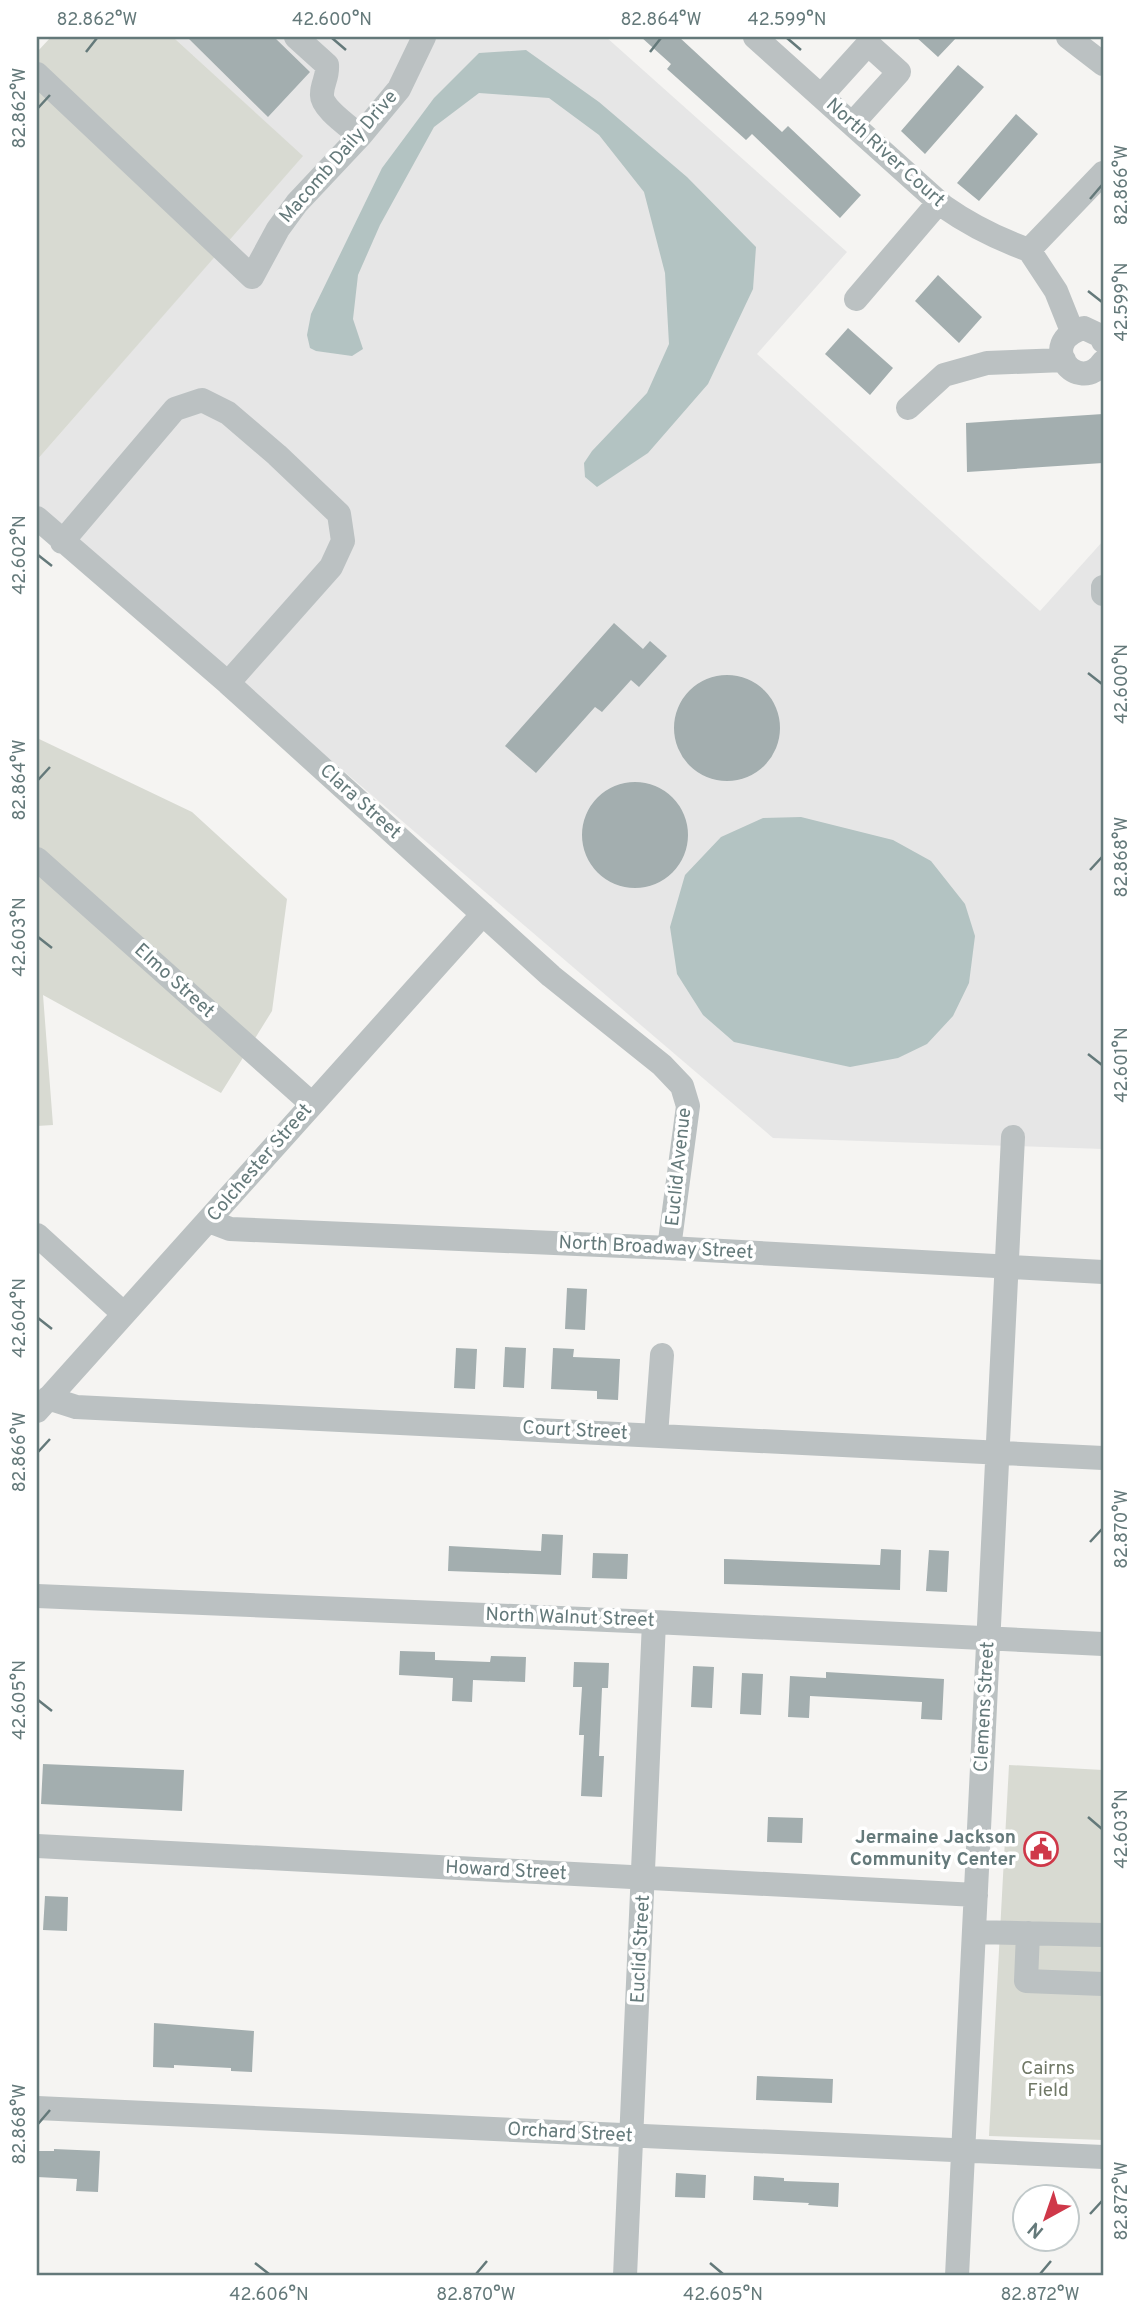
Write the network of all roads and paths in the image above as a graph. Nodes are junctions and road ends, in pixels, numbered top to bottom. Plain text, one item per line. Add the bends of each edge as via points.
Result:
1 (296, 37) edge
2 (424, 37) edge
3 (755, 37) edge
4 (1068, 37) edge
5 (1103, 64) edge
6 (37, 74) edge
7 (821, 96) junction
8 (852, 124) junction
9 (360, 136) junction
10 (1103, 173) edge
11 (939, 202) junction
12 (1030, 250) junction
13 (856, 299) dead end
14 (1072, 331) junction
15 (1102, 337) edge
16 (1064, 360) junction
17 (1103, 362) edge
18 (908, 408) dead end
19 (37, 518) edge
20 (62, 542) junction
21 (1103, 587) edge
22 (1103, 594) edge
23 (228, 683) junction
24 (37, 859) edge
25 (484, 914) junction
26 (682, 1086) joint
27 (312, 1104) junction
28 (1013, 1137) dead end
29 (209, 1221) junction
30 (37, 1235) edge
31 (669, 1248) junction
32 (1006, 1268) junction
33 (1103, 1272) edge
34 (124, 1314) junction
35 (662, 1355) dead end
36 (42, 1405) edge
37 (656, 1435) junction
38 (998, 1454) junction
39 (1103, 1458) edge
40 (37, 1595) edge
41 (654, 1622) junction
42 (989, 1639) junction
43 (1103, 1644) edge
44 (37, 1846) edge
45 (644, 1878) junction
46 (976, 1895) junction
47 (974, 1932) junction
48 (1028, 1933) junction
49 (1103, 1935) edge
50 (1103, 1984) edge
51 (37, 2108) edge
52 (631, 2135) junction
53 (965, 2150) junction
54 (1103, 2157) edge
55 (625, 2276) edge
56 (957, 2276) edge

1 - 9 street via 327,65 323,104
2 - 9 street, Macomb Daily Drive via 399,89
3 - 7 street, North River Court
4 - 5 street
6 - 9 street, Macomb Daily Drive via 252,277 278,229
7 - 8 street, North River Court
7 - 8 street via 868,44 899,72
8 - 11 street, North River Court
10 - 12 street
11 - 12 street, North River Court via 967,223
11 - 13 street
12 - 14 street via 1056,291
14 - 15 street via 1084,328
14 - 16 street via 1063,340
16 - 17 street via 1075,372 1087,374
16 - 18 street via 987,363 944,375
19 - 20 street, Clara Street
20 - 23 street, Clara Street
20 - 23 street via 174,409 202,400 228,413 339,514 343,541 331,567
21 - 22 street
23 - 25 street, Clara Street
24 - 27 street, Elmo Street
25 - 26 street, Clara Street
25 - 27 street, Colchester Street
26 - 31 street, Euclid Avenue via 688,1105
27 - 29 street, Colchester Street
28 - 32 street, Clemens Street
29 - 31 street, North Broadway Street via 230,1229
29 - 34 street, Colchester Street
30 - 34 street
31 - 32 street, North Broadway Street
32 - 33 street, North Broadway Street
32 - 38 street, Clemens Street
34 - 36 street, Colchester Street
35 - 37 street
36 - 37 street, Court Street
37 - 38 street, Court Street
38 - 39 street, Court Street
38 - 42 street, Clemens Street
40 - 41 street, North Walnut Street
41 - 42 street, North Walnut Street
41 - 45 street, Euclid Street
42 - 43 street, North Walnut Street
42 - 46 street, Clemens Street
44 - 45 street, Howard Street
45 - 46 street, Howard Street
45 - 52 street, Euclid Street
46 - 47 street, Clemens Street
47 - 48 street
47 - 53 street, Clemens Street
48 - 49 street
48 - 50 street via 1026,1981
51 - 52 street, Orchard Street
52 - 53 street, Orchard Street
52 - 55 street, Euclid Street
53 - 54 street, Orchard Street
53 - 56 street, Clemens Street

